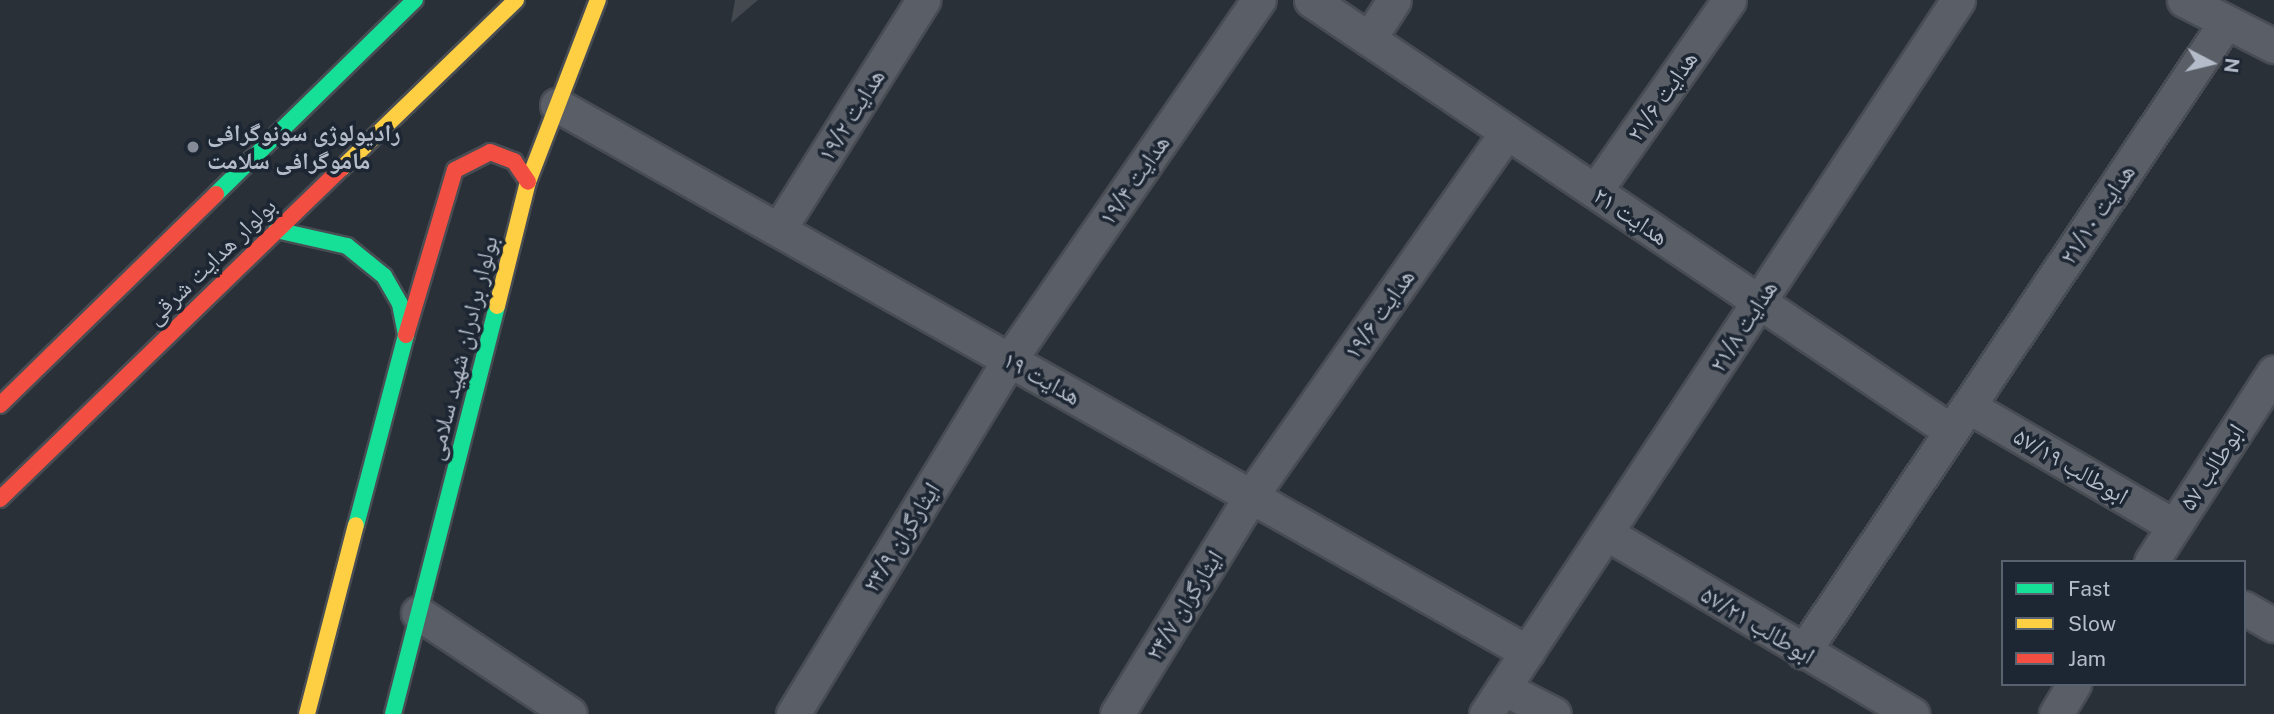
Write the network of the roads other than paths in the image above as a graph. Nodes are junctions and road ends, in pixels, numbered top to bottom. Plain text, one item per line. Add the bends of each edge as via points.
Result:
1 (415, 0) edge
2 (516, 0) edge
3 (598, 0) edge
4 (923, 0) edge
5 (1259, 0) edge
6 (1311, 0) edge
7 (1394, 0) edge
8 (1729, 0) edge
9 (1958, 0) edge
10 (2184, 0) edge
11 (2226, 22) junction
12 (1369, 38) junction
13 (2274, 46) edge
14 (557, 105) junction
15 (1507, 132) junction
16 (528, 182) junction
17 (1595, 191) junction
18 (779, 229) junction
19 (276, 230) junction
20 (1759, 302) junction
21 (406, 335) junction
22 (1010, 359) junction
23 (2274, 372) edge
24 (0, 405) edge
25 (1959, 419) junction
26 (1251, 496) junction
27 (0, 499) edge
28 (2174, 526) junction
29 (1606, 533) junction
30 (2155, 560) edge
31 (2246, 609) edge
32 (418, 613) junction
33 (2274, 625) edge
34 (1527, 652) junction
35 (1803, 652) junction
36 (2073, 686) edge
37 (1494, 701) edge
38 (307, 714) edge
39 (393, 714) edge
40 (570, 714) edge
41 (793, 714) edge
42 (1117, 714) edge
43 (1553, 714) edge
44 (1912, 714) edge
45 (2056, 714) edge

1 - 24 street, بولوار هدایت شرقی
2 - 19 street, بولوار هدایت شرقی
3 - 14 street, بولوار برادران شهید سلامی
4 - 18 street, هدایت ۱۹/۲
5 - 22 street, هدایت ۱۹/۴
6 - 12 street, هدایت ۲۱
7 - 12 street
8 - 17 street, هدایت ۲۱/۶
9 - 20 street, هدایت ۲۱/۸
10 - 11 street
11 - 13 street
11 - 25 street, هدایت ۲۱/۱۰
12 - 15 street, هدایت ۲۱
14 - 16 street, بولوار برادران شهید سلامی
14 - 18 street, هدایت ۱۹
15 - 17 street, هدایت ۲۱
15 - 26 street, هدایت ۱۹/۶
16 - 21 street via 514,161 489,152 455,170
16 - 32 street, بولوار برادران شهید سلامی
17 - 20 street, هدایت ۲۱
18 - 22 street, هدایت ۱۹
19 - 21 street via 347,246 374,268 400,304
19 - 27 street, بولوار هدایت شرقی
20 - 25 street, هدایت ۲۱
20 - 29 street, هدایت ۲۱/۸
21 - 38 street
22 - 26 street, هدایت ۱۹
22 - 41 street, ایثارگران ۲۴/۹
23 - 28 street, ابوطالب ۵۷
25 - 28 street, ابوطالب ۵۷/۱۹
25 - 35 street, هدایت ۲۱/۱۰
26 - 34 street, هدایت ۱۹
26 - 42 street, ایثارگران ۲۴/۷
28 - 30 street, ابوطالب ۵۷
29 - 34 street, هدایت ۲۱/۸
29 - 35 street, ابوطالب ۵۷/۲۱
31 - 33 street
32 - 39 street, بولوار برادران شهید سلامی
32 - 40 street
34 - 37 street, هدایت ۲۱/۸
35 - 44 street, ابوطالب ۵۷/۲۱
36 - 45 street
37 - 43 street

